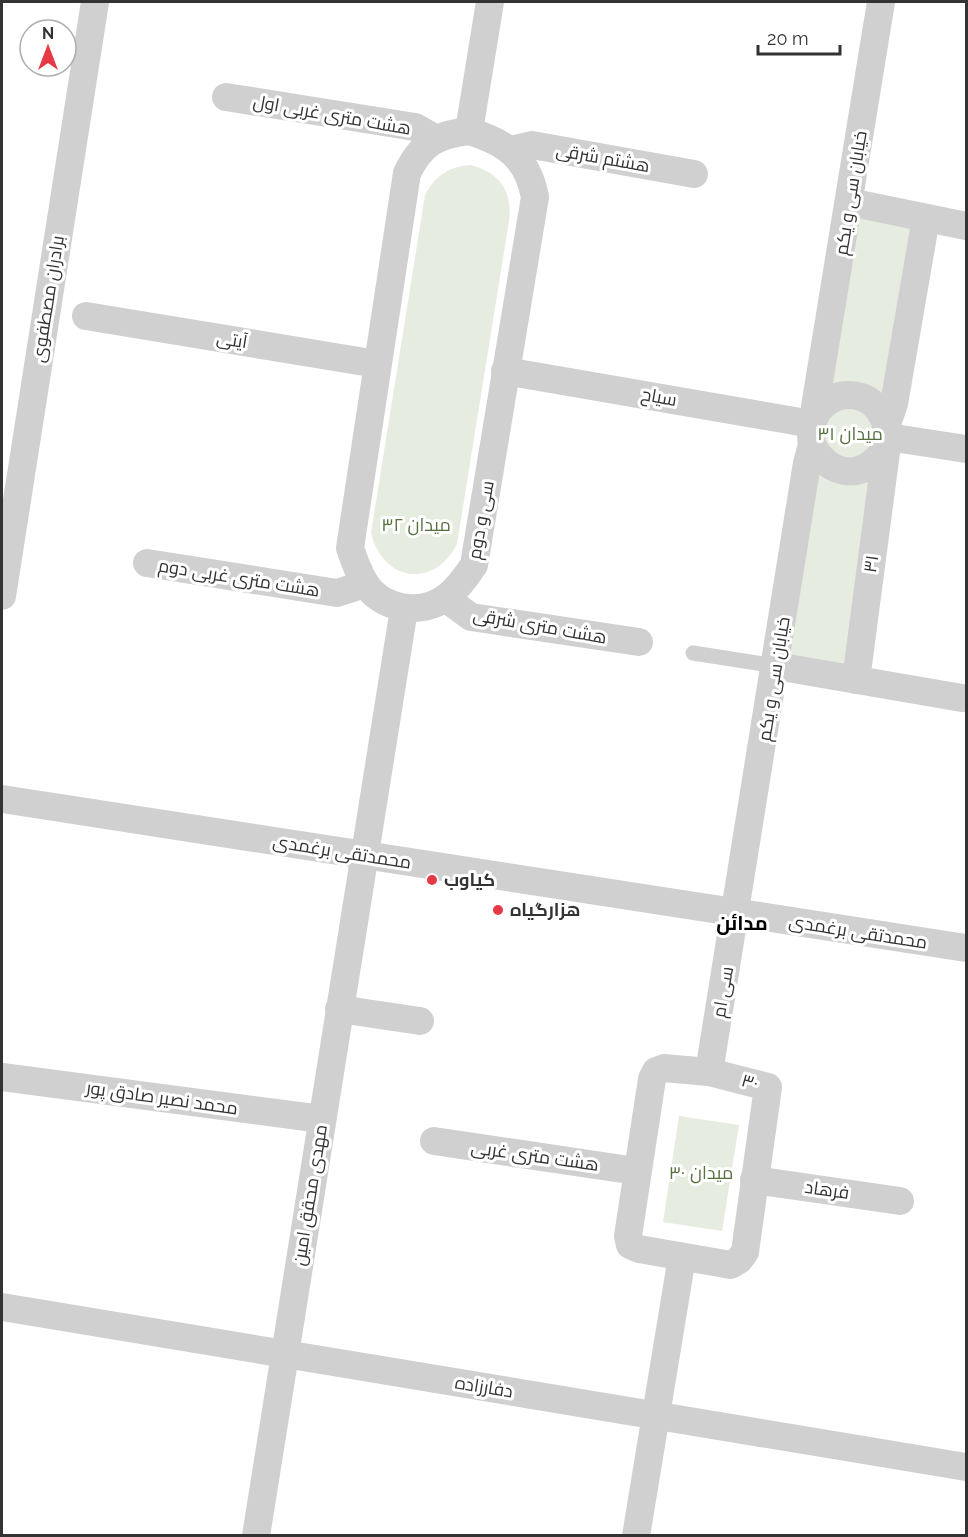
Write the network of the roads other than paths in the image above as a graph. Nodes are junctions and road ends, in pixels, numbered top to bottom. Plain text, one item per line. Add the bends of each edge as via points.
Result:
1 (95, 2) edge
2 (490, 2) edge
3 (881, 2) edge
4 (226, 97) dead end
5 (469, 131) junction
6 (436, 139) junction
7 (511, 150) junction
8 (694, 174) dead end
9 (849, 202) junction
10 (926, 218) junction
11 (966, 226) edge
12 (86, 316) dead end
13 (377, 364) junction
14 (506, 371) junction
15 (813, 429) junction
16 (887, 437) junction
17 (966, 449) edge
18 (147, 563) dead end
19 (366, 584) junction
20 (2, 596) edge
21 (445, 598) junction
22 (404, 609) junction
23 (639, 642) dead end
24 (693, 653) dead end
25 (776, 666) junction
26 (856, 680) junction
27 (962, 698) dead end
28 (2, 799) edge
29 (366, 855) junction
30 (737, 913) junction
31 (966, 948) edge
32 (339, 1009) junction
33 (420, 1021) dead end
34 (709, 1072) junction
35 (2, 1077) edge
36 (322, 1119) junction
37 (434, 1141) dead end
38 (636, 1171) junction
39 (754, 1180) junction
40 (900, 1200) dead end
41 (682, 1257) junction
42 (2, 1307) edge
43 (285, 1354) junction
44 (656, 1416) junction
45 (966, 1467) edge
46 (256, 1536) edge
47 (636, 1536) edge

1 - 20 street, برادران مصطفوی
2 - 5 street
3 - 9 street, خیابان سی و یکم
4 - 6 street, هشت متری غربی اول via 414,127
5 - 6 street
5 - 7 street, سی و دوم
6 - 13 street via 418,151 407,173
7 - 8 street, هشتم شرقی via 532,146
7 - 14 street, سی و دوم via 523,163 535,197
9 - 10 street
9 - 15 street, خیابان سی و یکم
10 - 11 street
10 - 16 street, ۳۱
12 - 13 street, آیتی
13 - 19 street via 350,548
14 - 15 street, سیاح
14 - 21 street, سی و دوم via 474,565
15 - 16 street via 829,401 852,395 875,404
15 - 16 street via 828,465 840,471 867,468 877,460
15 - 25 street, خیابان سی و یکم
16 - 17 street
16 - 26 street, ۳۱
18 - 19 street, هشت متری غربی دوم via 337,593
19 - 22 street via 380,599
21 - 22 street, سی و دوم
21 - 23 street, هشت متری شرقی via 471,617
22 - 29 street, مهدی محقق امین
24 - 25 lane
25 - 26 street
25 - 30 street, خیابان سی و یکم
26 - 27 street
28 - 29 street, محمدتقی برغمدی
29 - 30 street, محمدتقی برغمدی
29 - 32 street, مهدی محقق امین
30 - 31 street, محمدتقی برغمدی
30 - 34 street, سی ام
32 - 33 street
32 - 36 street, مهدی محقق امین
34 - 38 street, ۳۰ via 664,1068 656,1071
34 - 39 street, ۳۰ via 768,1087
35 - 36 street, محمد نصیر صادق پور
36 - 43 street, مهدی محقق امین
37 - 38 street, هشت متری غربی
38 - 41 street, ۳۰ via 630,1245
39 - 40 street, فرهاد
39 - 41 street, ۳۰ via 745,1252 739,1260 731,1265
41 - 44 street
42 - 43 street, دفارزاده
43 - 44 street, دفارزاده
43 - 46 street, مهدی محقق امین
44 - 45 street, دفارزاده
44 - 47 street

